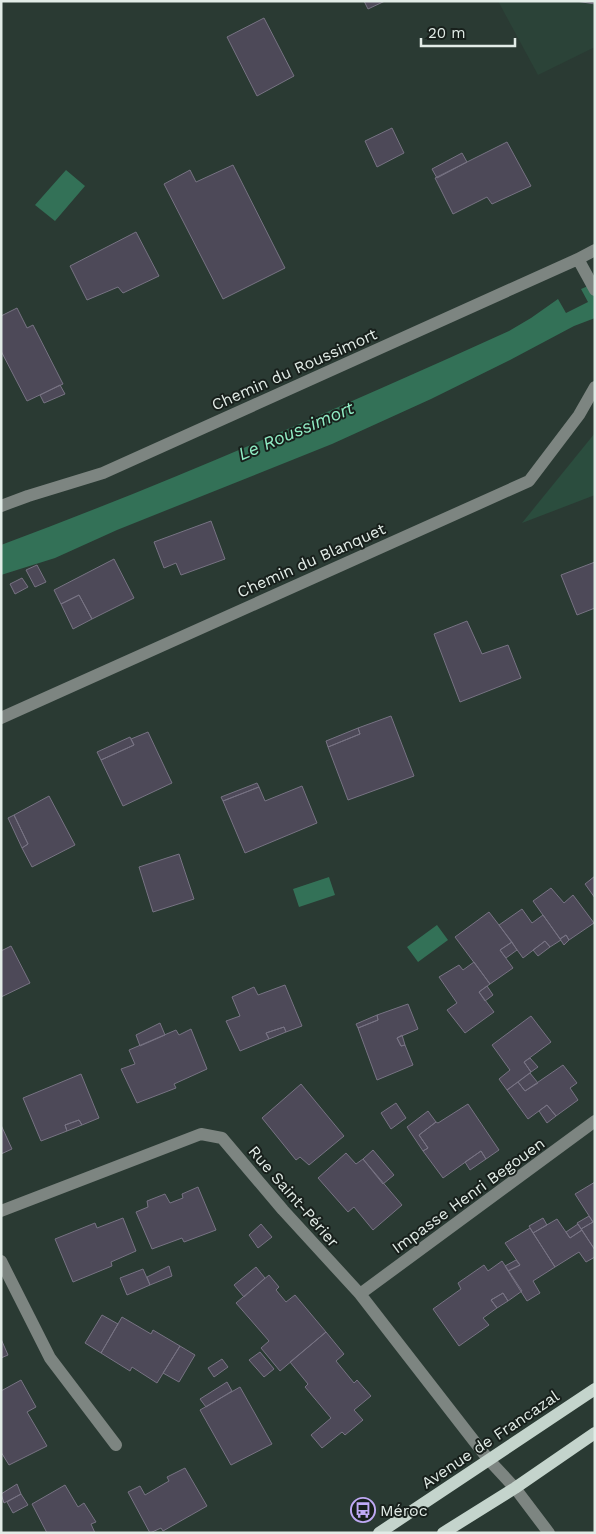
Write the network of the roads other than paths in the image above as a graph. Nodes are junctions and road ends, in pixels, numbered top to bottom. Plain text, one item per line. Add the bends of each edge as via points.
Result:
1 (595, 250) edge
2 (578, 259) junction
3 (595, 290) edge
4 (595, 387) edge
5 (1, 506) edge
6 (1, 718) edge
7 (595, 1121) edge
8 (1, 1211) edge
9 (1, 1261) edge
10 (360, 1294) junction
11 (595, 1389) edge
12 (595, 1433) edge
13 (116, 1446) dead end
14 (488, 1459) junction
15 (515, 1488) junction
16 (379, 1533) edge
17 (443, 1533) edge
18 (549, 1533) edge

1 - 2 street, Chemin du Roussimort
2 - 3 street
2 - 5 street, Chemin du Roussimort via 104,472
4 - 6 street, Chemin du Blanquet via 580,415 529,481
7 - 10 street, Impasse Henri Begouen
8 - 10 street, Rue Saint-Périer via 201,1134 222,1138
9 - 13 street via 50,1358
10 - 14 street, Rue Saint-Périer
11 - 14 main road, Avenue de Francazal
12 - 15 main road
14 - 15 street, Rue Saint-Périer
14 - 16 main road, Avenue de Francazal
15 - 17 main road
15 - 18 street, Rue Saint-Périer

